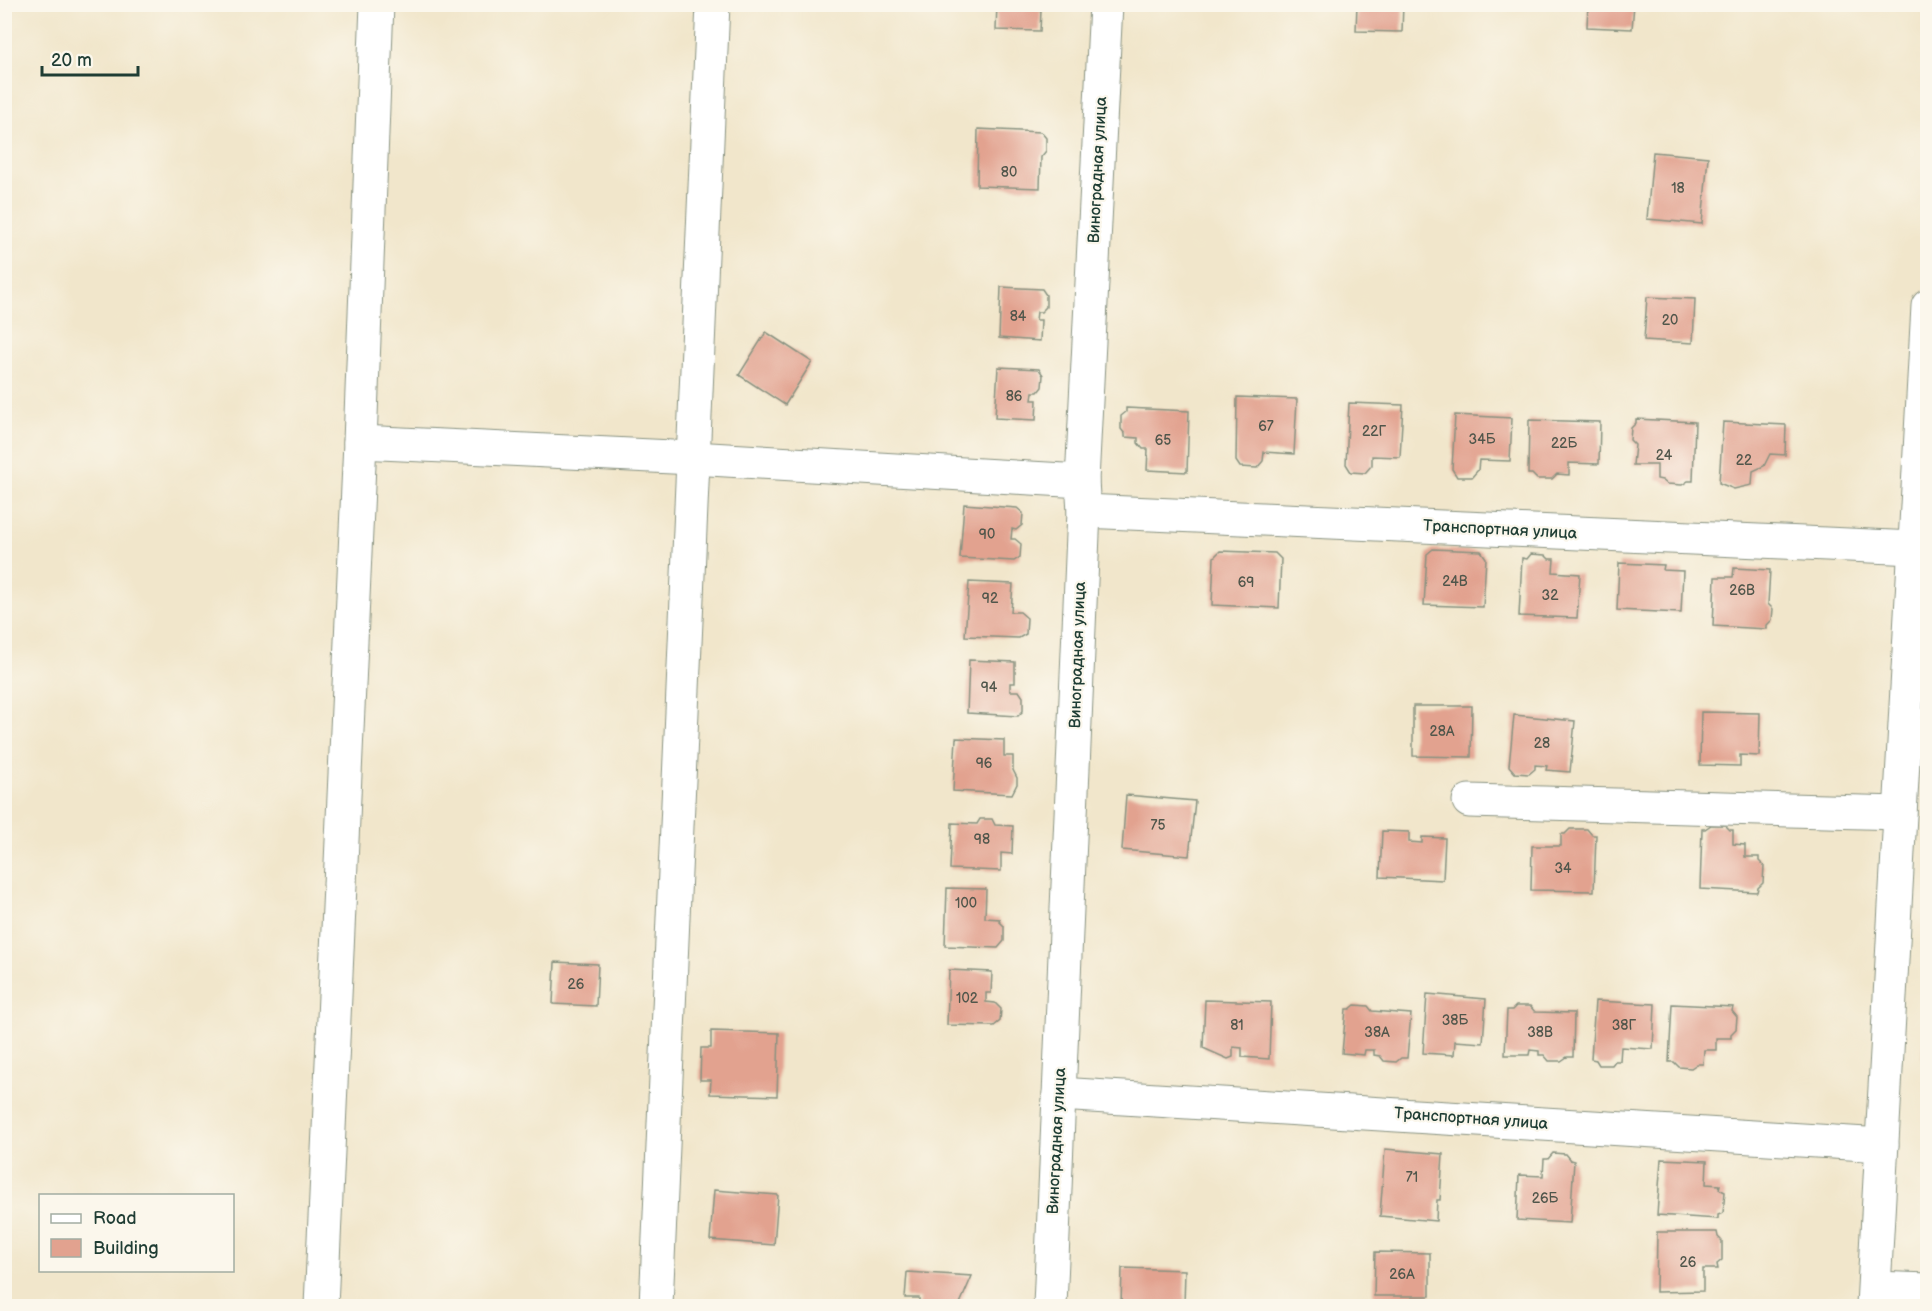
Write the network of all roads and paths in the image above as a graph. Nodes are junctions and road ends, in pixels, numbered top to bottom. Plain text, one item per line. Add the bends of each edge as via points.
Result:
1 (377, 4) edge
2 (713, 4) edge
3 (1106, 4) edge
4 (1928, 306) edge
5 (360, 442) junction
6 (693, 458) junction
7 (1083, 496) junction
8 (1923, 496) edge
9 (1915, 548) junction
10 (1468, 801) dead end
11 (1900, 813) junction
12 (1059, 1094) junction
13 (1882, 1145) junction
14 (1928, 1290) edge
15 (1874, 1297) edge
16 (321, 1306) edge
17 (656, 1306) edge
18 (1050, 1306) edge

1 - 5 street
2 - 6 street
3 - 7 street, Виноградная улица
4 - 8 street
5 - 6 street, Транспортная улица
5 - 16 street
6 - 7 street, Транспортная улица
6 - 17 street
7 - 9 street, Транспортная улица
7 - 12 street, Виноградная улица
8 - 9 street
9 - 11 street
10 - 11 street
11 - 13 street
12 - 13 street, Транспортная улица
12 - 18 street, Виноградная улица
13 - 15 street
14 - 15 street

